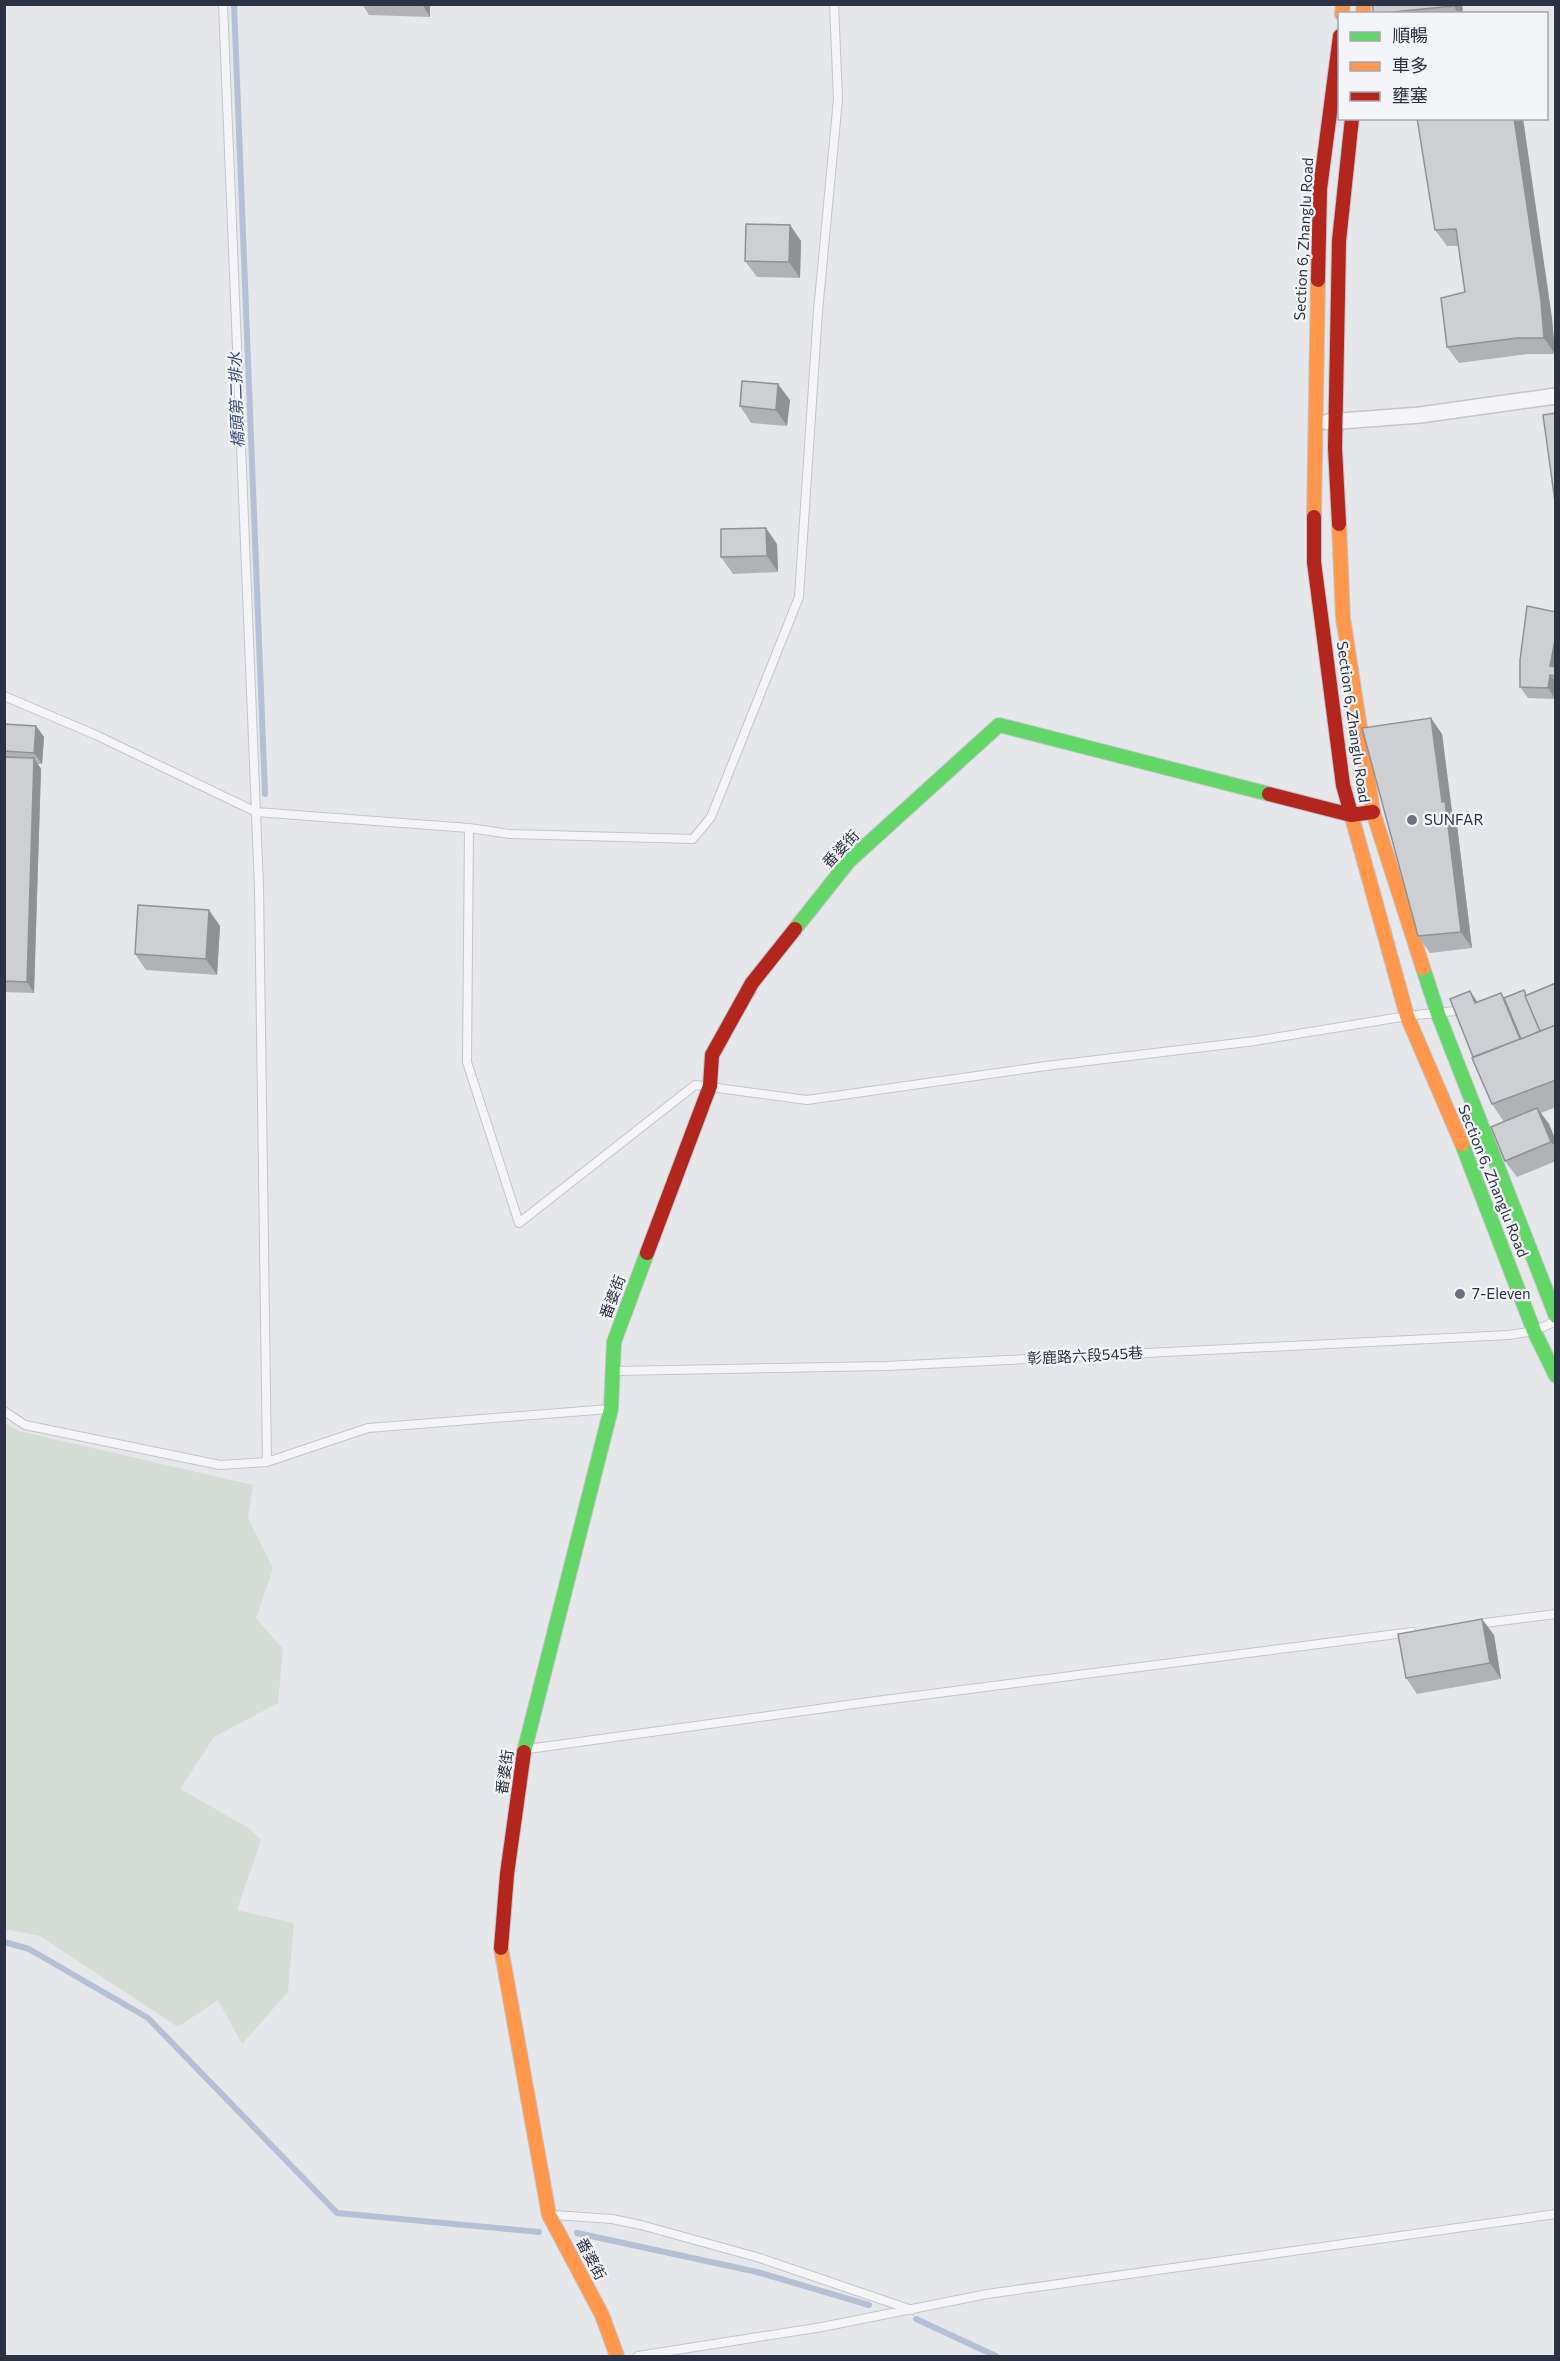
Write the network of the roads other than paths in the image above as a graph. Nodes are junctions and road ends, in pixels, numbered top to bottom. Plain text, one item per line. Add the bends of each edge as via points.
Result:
1 (223, 4) edge
2 (834, 4) edge
3 (1338, 51) edge
4 (1352, 120) edge
5 (1556, 396) edge
6 (1336, 422) junction
7 (1313, 423) junction
8 (4, 696) edge
9 (256, 812) junction
10 (1373, 812) junction
11 (1350, 815) junction
12 (469, 828) junction
13 (1476, 1008) edge
14 (1438, 1014) junction
15 (1407, 1016) junction
16 (710, 1086) junction
17 (1556, 1316) edge
18 (1556, 1321) edge
19 (1534, 1330) junction
20 (613, 1371) junction
21 (1556, 1376) edge
22 (611, 1409) junction
23 (4, 1411) edge
24 (267, 1462) junction
25 (1556, 1614) edge
26 (1462, 1626) edge
27 (1427, 1630) edge
28 (524, 1750) junction
29 (1556, 2214) edge
30 (549, 2215) junction
31 (913, 2310) junction
32 (617, 2356) edge
33 (638, 2356) edge

1 - 9 lane
2 - 12 lane via 838,99 818,311 799,597 711,817 693,839 510,834
3 - 7 main road, Section 6, Zhanglu Road via 1320,189
4 - 6 main road, Section 6, Zhanglu Road via 1339,241
5 - 6 street
6 - 7 street
6 - 10 main road, Section 6, Zhanglu Road via 1343,618
7 - 11 main road, Section 6, Zhanglu Road via 1314,562
8 - 9 lane via 96,735
9 - 12 lane
9 - 24 lane
10 - 11 main road, 番婆街
10 - 14 main road, Section 6, Zhanglu Road
11 - 15 main road, Section 6, Zhanglu Road
11 - 16 main road, 番婆街 via 999,725 849,861 752,983 712,1055
12 - 16 lane via 467,1062 519,1222 695,1085
13 - 14 lane
14 - 15 lane
14 - 17 main road, Section 6, Zhanglu Road
15 - 16 lane via 1255,1041 807,1100
15 - 19 main road, Section 6, Zhanglu Road
16 - 20 main road, 番婆街 via 614,1341
18 - 19 lane, 彰鹿路六段545巷
19 - 20 lane, 彰鹿路六段545巷 via 1509,1335 886,1366
19 - 21 main road, Section 6, Zhanglu Road
20 - 22 main road, 番婆街
22 - 24 lane via 368,1428
22 - 28 main road, 番婆街
23 - 24 lane via 25,1425 220,1465
25 - 26 lane
27 - 28 lane
28 - 30 main road, 番婆街 via 501,1950
29 - 31 lane via 987,2294
30 - 31 lane via 641,2225 760,2258
30 - 32 main road, 番婆街 via 602,2315
31 - 33 lane

